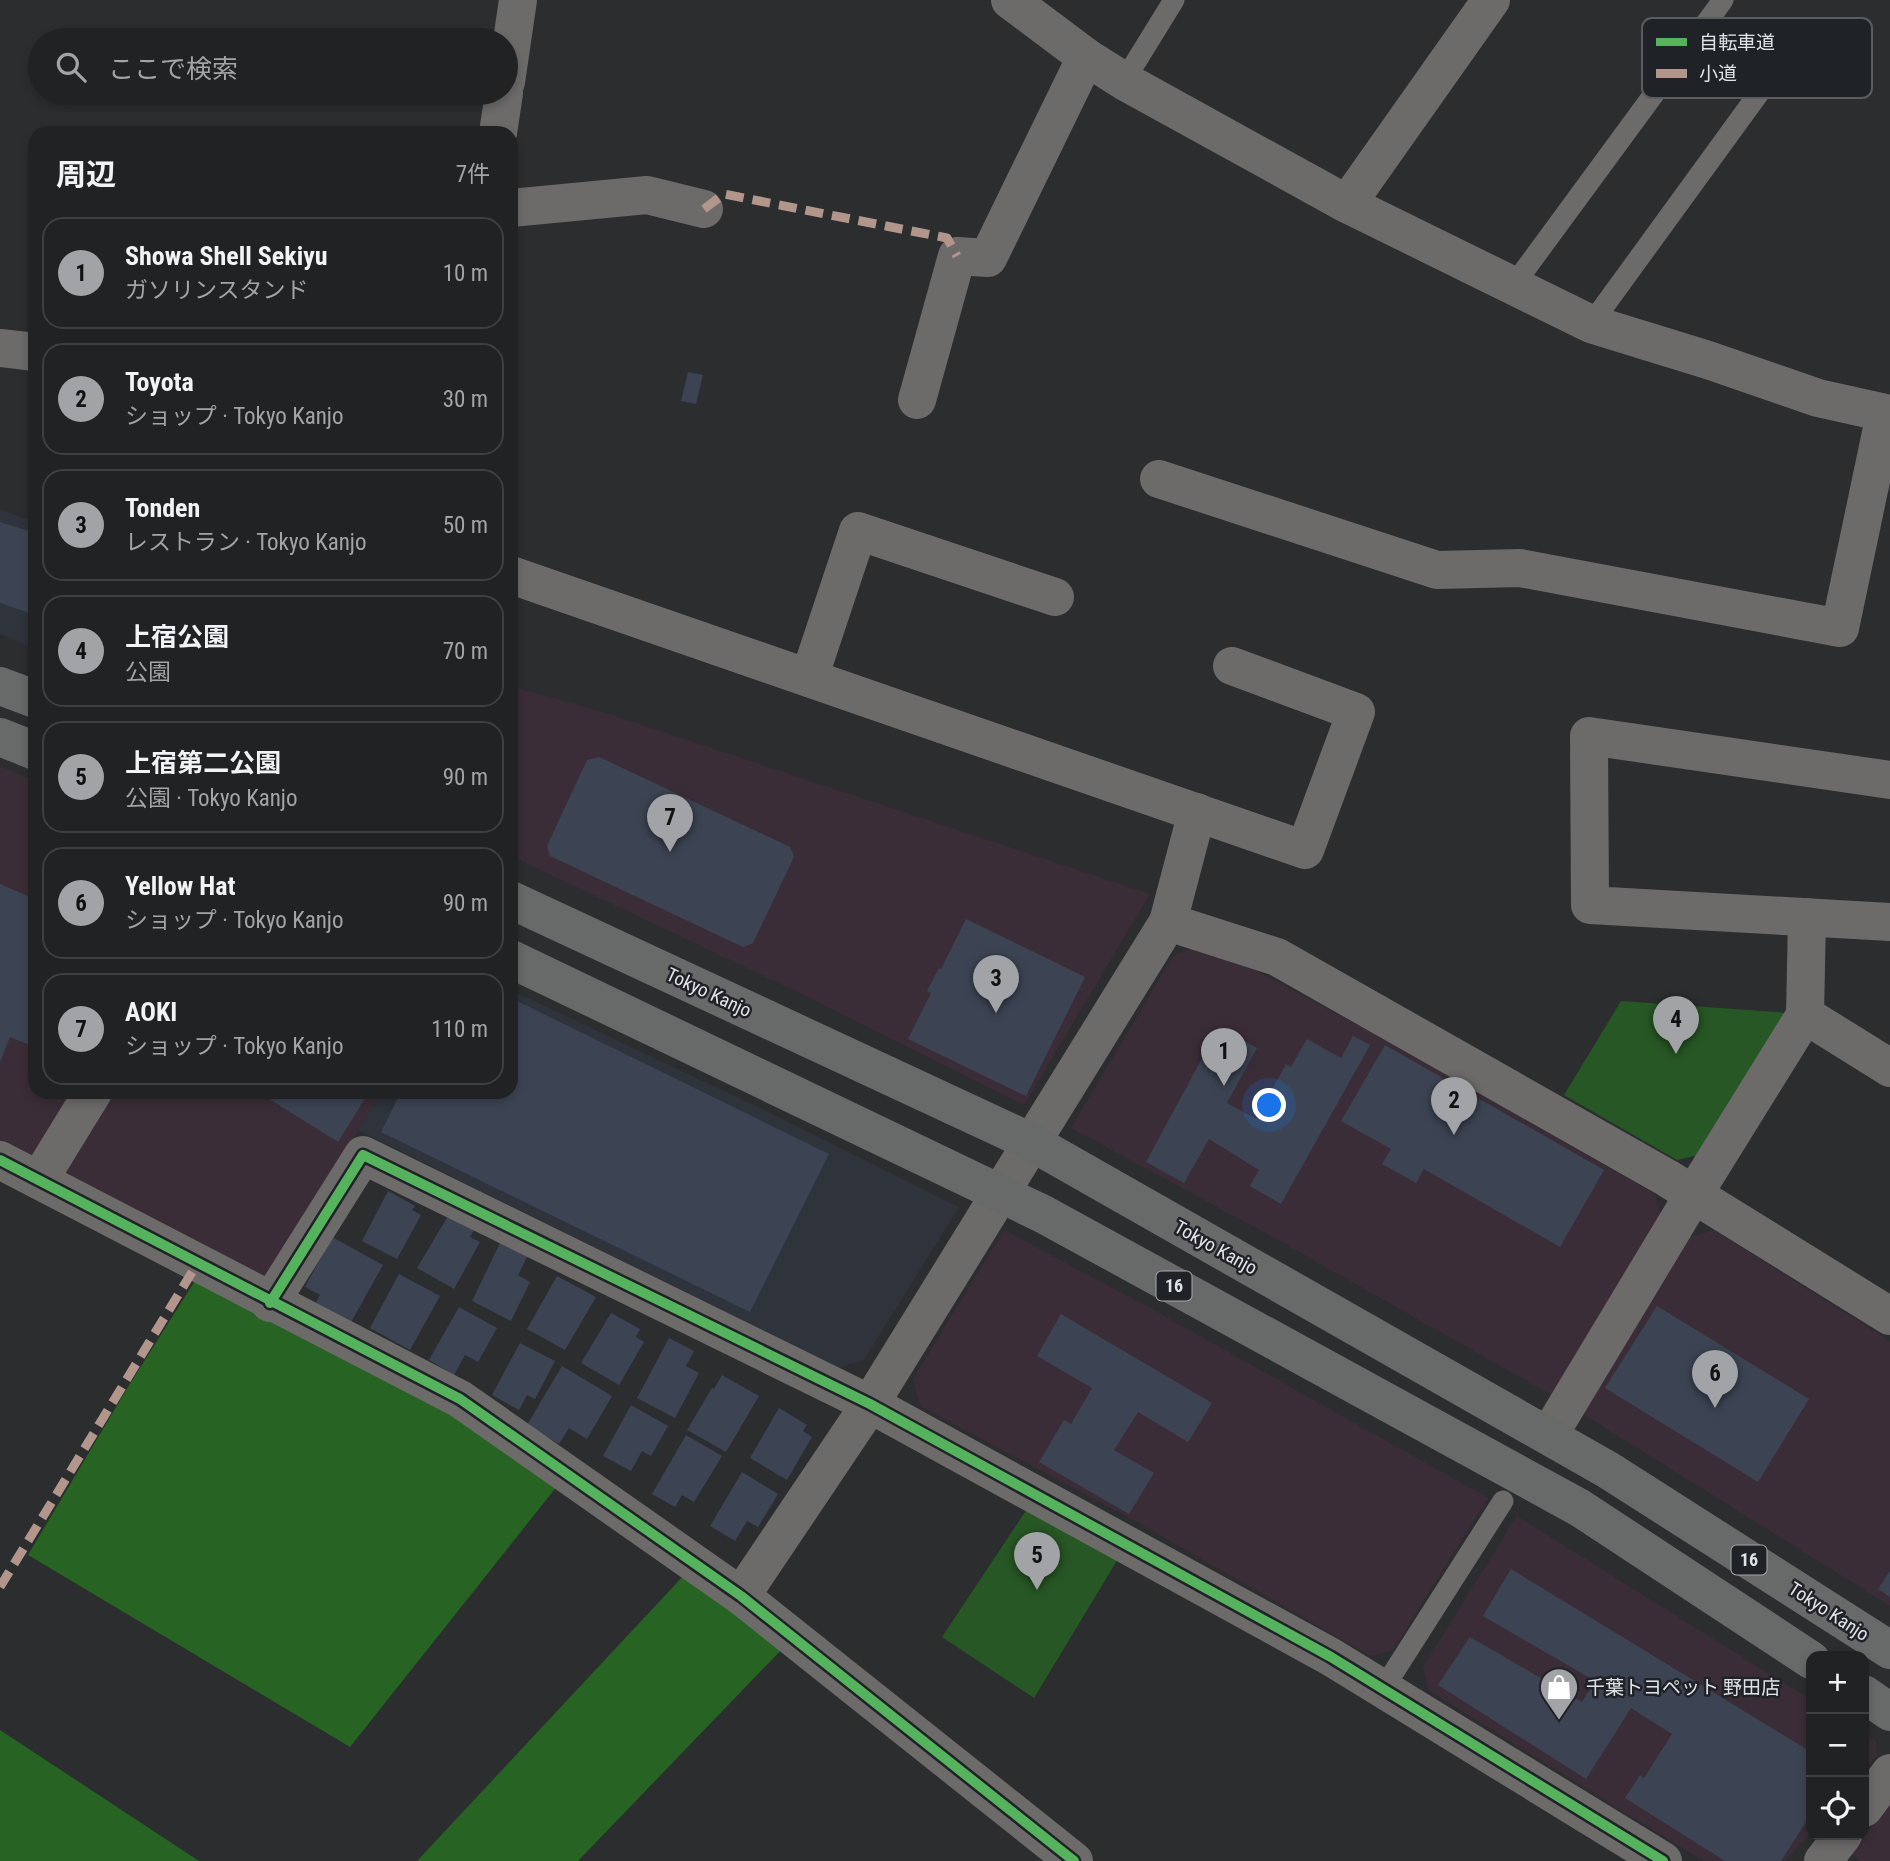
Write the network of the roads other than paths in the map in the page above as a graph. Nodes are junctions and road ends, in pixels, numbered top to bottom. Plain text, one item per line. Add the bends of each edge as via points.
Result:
1 (518, 0) edge
2 (1010, 0) edge
3 (1174, 0) edge
4 (1491, 0) edge
5 (1723, 0) edge
6 (1710, 18) edge
7 (514, 28) edge
8 (1086, 57) junction
9 (1124, 81) junction
10 (1651, 98) edge
11 (1755, 98) edge
12 (502, 105) edge
13 (499, 126) edge
14 (1347, 204) junction
15 (518, 207) edge
16 (704, 209) dead end
17 (1513, 286) junction
18 (1591, 324) junction
19 (0, 348) edge
20 (28, 351) edge
21 (917, 400) dead end
22 (1888, 414) edge
23 (1159, 479) dead end
24 (518, 577) edge
25 (1055, 597) dead end
26 (1231, 666) dead end
27 (809, 678) junction
28 (0, 686) edge
29 (28, 696) edge
30 (0, 737) edge
31 (28, 748) edge
32 (1890, 780) edge
33 (1197, 812) junction
34 (518, 903) edge
35 (1807, 917) junction
36 (1168, 922) junction
37 (1890, 922) edge
38 (518, 962) edge
39 (1805, 1015) junction
40 (1890, 1068) edge
41 (89, 1099) edge
42 (1031, 1142) junction
43 (0, 1160) edge
44 (39, 1180) junction
45 (999, 1194) junction
46 (1694, 1194) junction
47 (270, 1303) junction
48 (1890, 1315) edge
49 (870, 1404) junction
50 (1549, 1434) junction
51 (1503, 1501) dead end
52 (741, 1596) junction
53 (1890, 1650) edge
54 (1806, 1657) edge
55 (1383, 1689) junction
56 (1869, 1698) edge
57 (1890, 1712) edge
58 (1890, 1773) edge
59 (1869, 1801) edge
60 (1839, 1840) edge
61 (1074, 1861) edge
62 (1663, 1861) edge
63 (1823, 1861) edge

1 - 7 street
2 - 8 street
3 - 9 lane
4 - 14 street
5 - 6 lane
8 - 9 street
8 - 21 street via 988,258 957,256
9 - 14 street
10 - 17 lane
11 - 18 lane
12 - 13 street
14 - 17 street
15 - 16 street via 647,195
17 - 18 street
18 - 22 street via 1818,398
19 - 20 street
22 - 23 street via 1840,628 1520,568 1437,569
24 - 27 street
25 - 27 street via 859,531
26 - 33 street via 1356,712 1304,850
27 - 33 street
28 - 29 highway
30 - 31 highway
32 - 35 street via 1589,736 1590,905
33 - 36 street
34 - 42 highway, Tokyo Kanjo / 16
35 - 37 street
35 - 39 street
36 - 42 street
36 - 46 street via 1277,957
38 - 45 highway, 16
39 - 40 street
39 - 46 street
41 - 44 street
42 - 45 street
42 - 50 highway, Tokyo Kanjo / 16
43 - 44 street
44 - 47 street
45 - 49 street
45 - 54 highway, 16 via 1580,1508
46 - 48 street
46 - 50 street
47 - 49 street via 363,1155
47 - 52 street via 460,1399
49 - 52 street
49 - 55 street
50 - 53 highway, Tokyo Kanjo / 16
51 - 55 lane
52 - 61 street
55 - 62 street
56 - 57 highway
58 - 59 street
60 - 63 street

